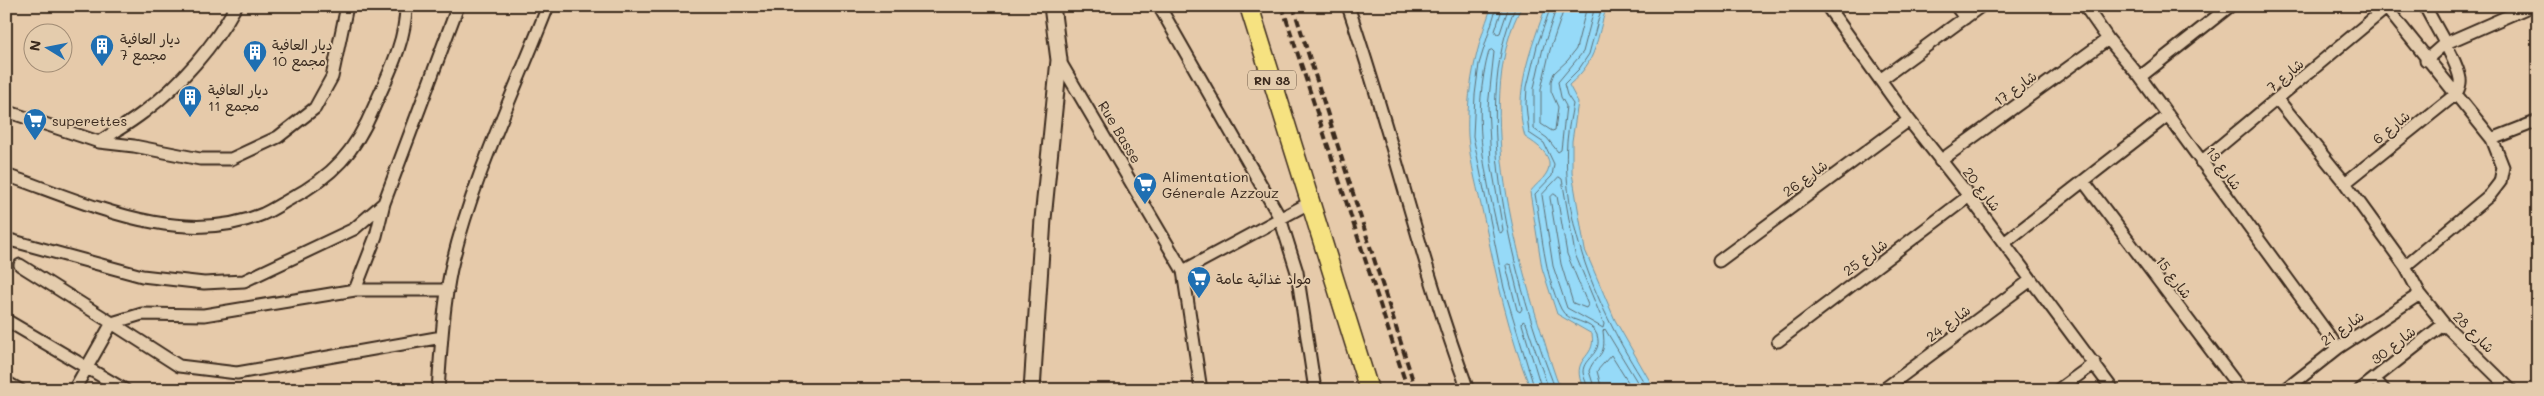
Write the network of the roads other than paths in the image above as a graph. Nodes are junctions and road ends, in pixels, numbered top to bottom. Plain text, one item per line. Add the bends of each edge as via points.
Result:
1 (236, 6) edge
2 (347, 6) edge
3 (406, 6) edge
4 (458, 6) edge
5 (548, 6) edge
6 (1052, 6) edge
7 (1159, 6) edge
8 (1248, 6) edge
9 (1348, 6) edge
10 (1827, 6) edge
11 (1956, 6) edge
12 (1981, 6) edge
13 (2085, 6) edge
14 (2230, 6) edge
15 (2425, 6) edge
16 (2531, 6) edge
17 (2386, 7) edge
18 (1965, 18) junction
19 (2108, 39) junction
20 (2444, 44) junction
21 (1059, 60) junction
22 (2426, 60) junction
23 (2140, 77) junction
24 (1880, 80) junction
25 (2456, 94) junction
26 (2278, 100) junction
27 (6, 111) edge
28 (2168, 115) junction
29 (1909, 120) junction
30 (2538, 120) edge
31 (2492, 139) junction
32 (99, 142) junction
33 (1940, 161) junction
34 (2201, 162) junction
35 (6, 175) edge
36 (2084, 182) junction
37 (2344, 183) junction
38 (1969, 196) junction
39 (1311, 202) junction
40 (384, 203) junction
41 (1280, 218) junction
42 (6, 238) edge
43 (2004, 242) junction
44 (1719, 261) dead end
45 (20, 265) dead end
46 (2405, 266) junction
47 (1184, 271) junction
48 (2030, 280) junction
49 (355, 290) junction
50 (448, 290) junction
51 (2420, 294) junction
52 (6, 320) edge
53 (112, 323) junction
54 (2444, 324) junction
55 (442, 337) junction
56 (1778, 341) dead end
57 (2338, 348) junction
58 (2095, 363) junction
59 (88, 368) junction
60 (2374, 379) junction
61 (6, 382) edge
62 (20, 390) edge
63 (74, 390) edge
64 (125, 390) edge
65 (438, 390) edge
66 (1032, 390) edge
67 (1201, 390) edge
68 (1315, 390) edge
69 (1369, 390) edge
70 (1468, 390) edge
71 (1883, 390) edge
72 (2058, 390) edge
73 (2114, 390) edge
74 (2241, 390) edge
75 (2285, 390) edge
76 (2360, 390) edge
77 (2384, 390) edge
78 (2511, 390) edge

1 - 32 street via 222,30 184,76 144,112
2 - 32 street via 332,77 315,108 278,137 231,159 200,159
3 - 35 street via 406,24 390,71 354,147 333,171 262,214 228,224 166,225 119,214
4 - 40 street
5 - 50 street via 467,212
6 - 21 street
7 - 41 street
8 - 39 main road, RN 38
9 - 70 street
10 - 24 street, شارع 20
11 - 18 street
12 - 18 street
13 - 19 street, شارع 13
14 - 23 street
15 - 20 street
16 - 20 street
17 - 22 street
17 - 26 street, شارع 7
18 - 24 street
19 - 23 street, شارع 13
19 - 33 street, شارع 17
20 - 22 street
20 - 25 street via 2460,79
21 - 47 street, Rue Basse
21 - 66 street via 1043,219
22 - 25 street
23 - 28 street, شارع 13
24 - 29 street, شارع 20
25 - 31 street
25 - 37 street, شارع 6
26 - 34 street, شارع 7
26 - 37 street, شارع 28
27 - 32 street
28 - 34 street, شارع 13
28 - 36 street
29 - 33 street, شارع 20
29 - 44 street, شارع 26
30 - 31 street
31 - 46 street via 2503,166 2496,189
33 - 38 street, شارع 20
34 - 57 street, شارع 13
36 - 43 street
36 - 74 street, شارع 15
37 - 46 street, شارع 28
38 - 43 street, شارع 20
38 - 56 street, شارع 25
39 - 41 street
39 - 69 main road, RN 38
40 - 42 street via 354,229 244,281 204,283 142,276
40 - 49 street via 376,236
41 - 47 street
41 - 68 street via 1297,272
43 - 48 street, شارع 20
45 - 53 street
46 - 51 street, شارع 28
47 - 67 street, Rue Basse
48 - 58 street, شارع 20
48 - 71 street, شارع 24
49 - 50 street
49 - 53 street via 204,315 142,314
50 - 55 street
51 - 54 street, شارع 28
51 - 57 street, شارع 21
52 - 59 street
53 - 55 street via 179,366 237,373
53 - 59 street
54 - 60 street, شارع 30
54 - 78 street, شارع 28
55 - 65 street
57 - 75 street, شارع 21
58 - 72 street
58 - 73 street, شارع 20
59 - 63 street
59 - 64 street
60 - 76 street, شارع 30
60 - 77 street
61 - 62 street

